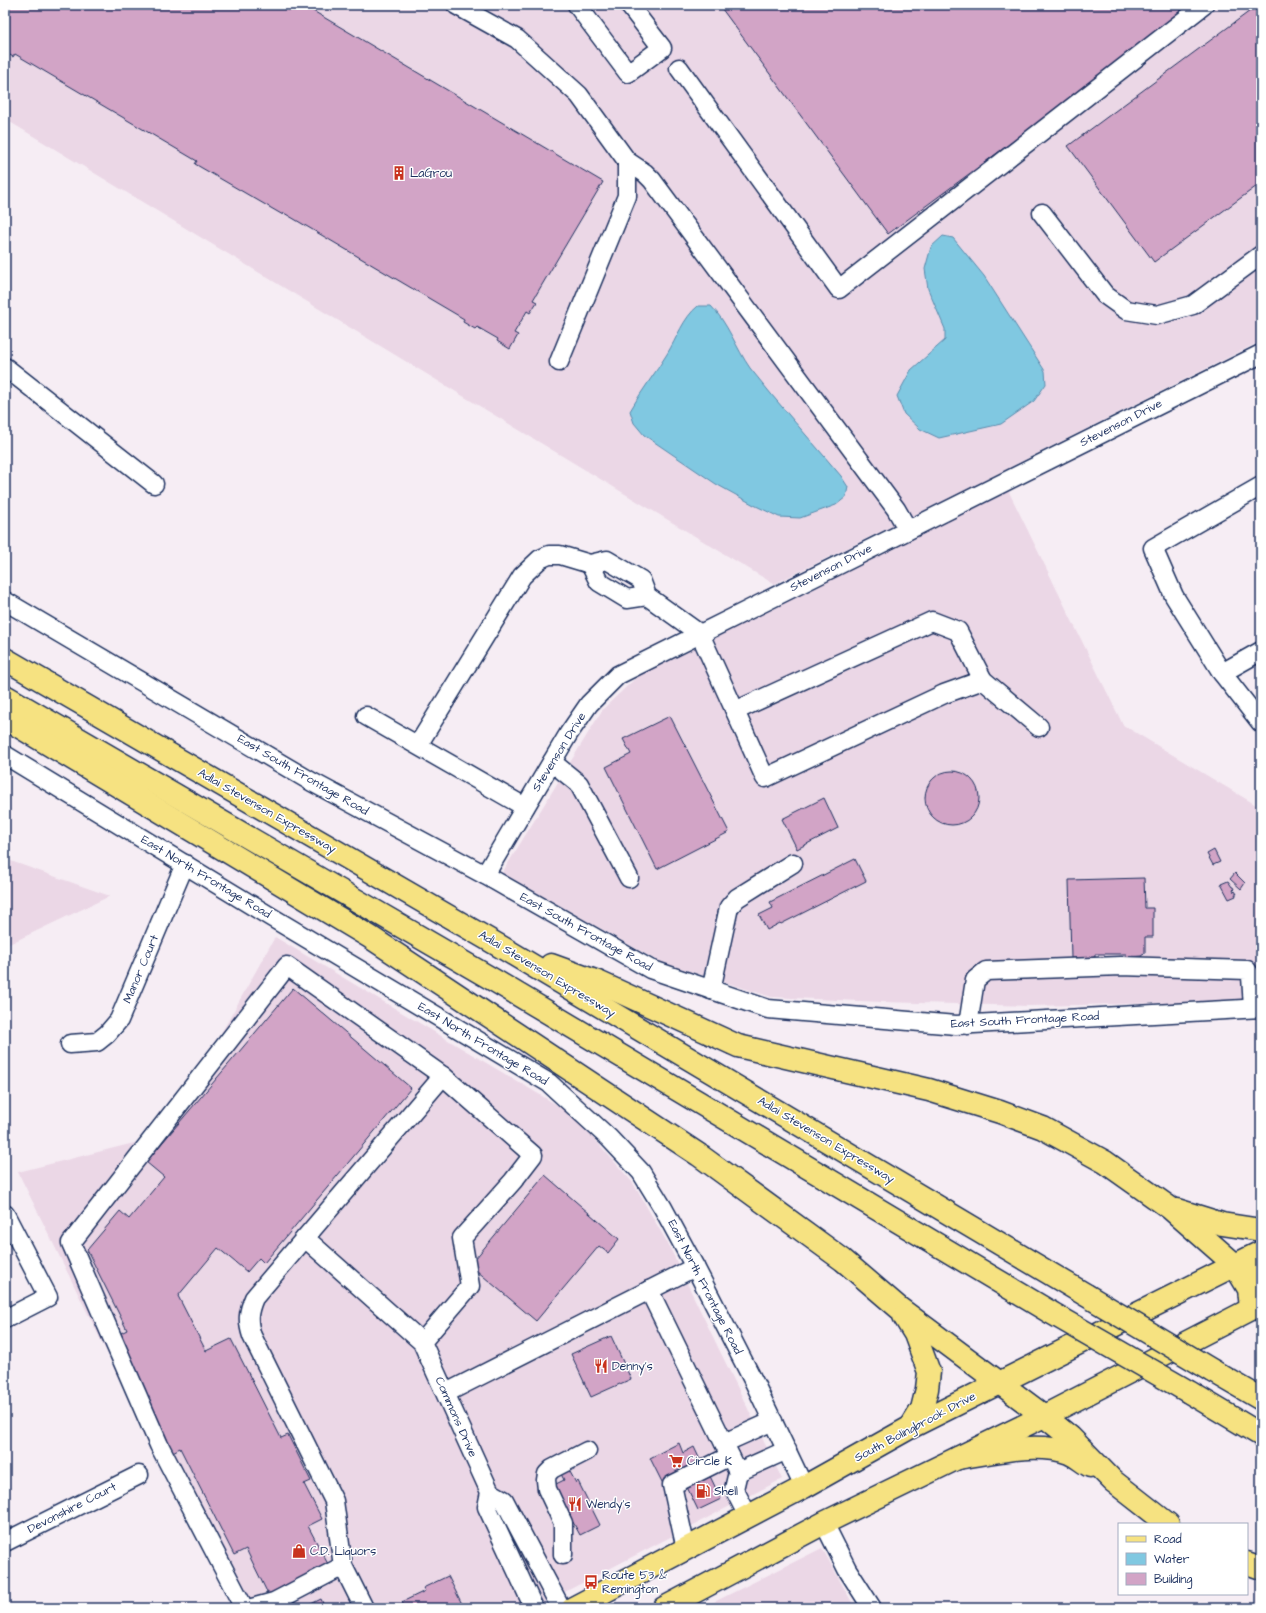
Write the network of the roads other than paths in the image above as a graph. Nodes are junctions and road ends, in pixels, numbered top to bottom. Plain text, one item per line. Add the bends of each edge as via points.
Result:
1 (456, 5) edge
2 (577, 5) edge
3 (629, 5) edge
4 (1204, 5) edge
5 (679, 68) dead end
6 (627, 161) junction
7 (1042, 213) dead end
8 (1261, 255) edge
9 (1261, 354) edge
10 (559, 362) dead end
11 (5, 367) edge
12 (154, 484) dead end
13 (1261, 486) edge
14 (908, 530) junction
15 (5, 601) edge
16 (700, 634) junction
17 (1261, 651) edge
18 (5, 659) edge
19 (1222, 673) junction
20 (983, 680) junction
21 (5, 696) edge
22 (735, 711) junction
23 (366, 716) dead end
24 (5, 718) edge
25 (1261, 723) edge
26 (1039, 727) dead end
27 (418, 745) junction
28 (5, 755) edge
29 (552, 762) junction
30 (525, 807) junction
31 (793, 863) dead end
32 (185, 864) junction
33 (485, 875) junction
34 (629, 878) dead end
35 (503, 948) junction
36 (711, 990) junction
37 (1257, 1008) edge
38 (968, 1025) junction
39 (70, 1044) dead end
40 (443, 1076) junction
41 (1170, 1208) junction
42 (5, 1214) edge
43 (1261, 1230) edge
44 (305, 1238) junction
45 (1261, 1252) edge
46 (1234, 1264) junction
47 (695, 1267) junction
48 (1261, 1274) edge
49 (649, 1290) junction
50 (1256, 1306) edge
51 (899, 1308) junction
52 (5, 1319) edge
53 (422, 1342) junction
54 (1001, 1383) junction
55 (446, 1393) junction
56 (1261, 1399) edge
57 (1044, 1416) junction
58 (773, 1421) junction
59 (911, 1427) junction
60 (1261, 1435) edge
61 (727, 1449) junction
62 (787, 1450) junction
63 (587, 1451) dead end
64 (958, 1458) junction
65 (738, 1472) junction
66 (139, 1475) dead end
67 (1113, 1481) junction
68 (804, 1487) junction
69 (490, 1492) junction
70 (748, 1516) junction
71 (824, 1523) junction
72 (1167, 1523) edge
73 (5, 1542) edge
74 (686, 1549) junction
75 (563, 1555) dead end
76 (1248, 1563) edge
77 (343, 1566) junction
78 (1261, 1568) edge
79 (244, 1608) edge
80 (252, 1608) edge
81 (364, 1608) edge
82 (534, 1608) edge
83 (561, 1608) edge
84 (573, 1608) edge
85 (664, 1608) edge
86 (872, 1608) edge

1 - 6 street via 518,39 574,90
2 - 3 street via 628,72 662,48
4 - 5 street via 839,289
6 - 10 street via 627,196
6 - 14 street via 652,180 896,508
7 - 8 street via 1105,294 1126,310 1157,315 1193,305
9 - 14 street, Stevenson Drive
11 - 12 street
13 - 19 street via 1153,548 1174,596
14 - 16 street, Stevenson Drive
15 - 33 street, East South Frontage Road via 312,782
16 - 22 street
16 - 27 street via 647,596 641,580 608,560 590,564 560,555 549,555 540,559 522,576
16 - 29 street, Stevenson Drive via 618,675 588,704
17 - 19 street
18 - 35 main road, Adlai Stevenson Expressway
19 - 25 street
20 - 22 street via 958,631 932,621
20 - 22 street via 944,694 765,778
20 - 26 street
21 - 60 main road, bridge via 504,986
23 - 27 street
24 - 51 main road via 370,937 698,1155 842,1260
27 - 30 street
28 - 32 street, East North Frontage Road
29 - 30 street, Stevenson Drive
29 - 34 street via 579,784
30 - 33 street, Stevenson Drive
31 - 36 street via 738,898 729,908
32 - 39 street, Manor Court via 119,1020 97,1042
32 - 47 street, East North Frontage Road via 549,1083 609,1138 641,1172
33 - 36 street, East South Frontage Road via 650,969
35 - 41 main road via 598,982 738,1046 929,1090 1043,1128 1106,1162
35 - 56 main road, Adlai Stevenson Expressway, bridge
36 - 38 street, East South Frontage Road via 768,1010
37 - 38 street, East South Frontage Road
37 - 38 street via 1251,976 1247,970 1121,966 986,971 975,980
40 - 44 street
40 - 53 street via 533,1155 462,1238 470,1286
40 - 79 street via 288,966 71,1243 159,1445
41 - 43 main road via 1222,1224
41 - 46 main road
42 - 52 street via 48,1297
44 - 53 street
44 - 77 street via 254,1298 249,1309 248,1323 252,1336 334,1501
45 - 46 main road, South Bolingbrook Drive
46 - 48 main road via 1250,1267
46 - 50 main road
46 - 54 main road, South Bolingbrook Drive
47 - 49 street
47 - 58 street, East North Frontage Road
49 - 55 street
49 - 61 street
50 - 57 main road
51 - 54 main road
51 - 59 main road via 915,1334 929,1372 922,1409
53 - 55 street, Commons Drive
54 - 57 main road
54 - 59 main road, South Bolingbrook Drive
55 - 69 street, Commons Drive
57 - 64 main road
57 - 67 main road via 1070,1437
58 - 61 street
58 - 62 street, East North Frontage Road
59 - 68 main road, South Bolingbrook Drive
61 - 65 street
61 - 74 street via 672,1485
62 - 65 street
62 - 68 street, East North Frontage Road
63 - 75 street via 547,1474 547,1488 563,1523
64 - 67 main road via 1022,1448 1046,1449 1069,1453
64 - 71 main road
65 - 70 street via 734,1489
66 - 73 street, Devonshire Court
67 - 72 main road
68 - 70 main road, South Bolingbrook Drive
69 - 82 street, Commons Drive via 487,1507
69 - 83 street via 504,1500
70 - 74 main road, South Bolingbrook Drive
71 - 85 main road
71 - 86 street via 847,1569
74 - 84 main road, South Bolingbrook Drive
76 - 78 main road
77 - 80 street via 274,1602
77 - 81 street

